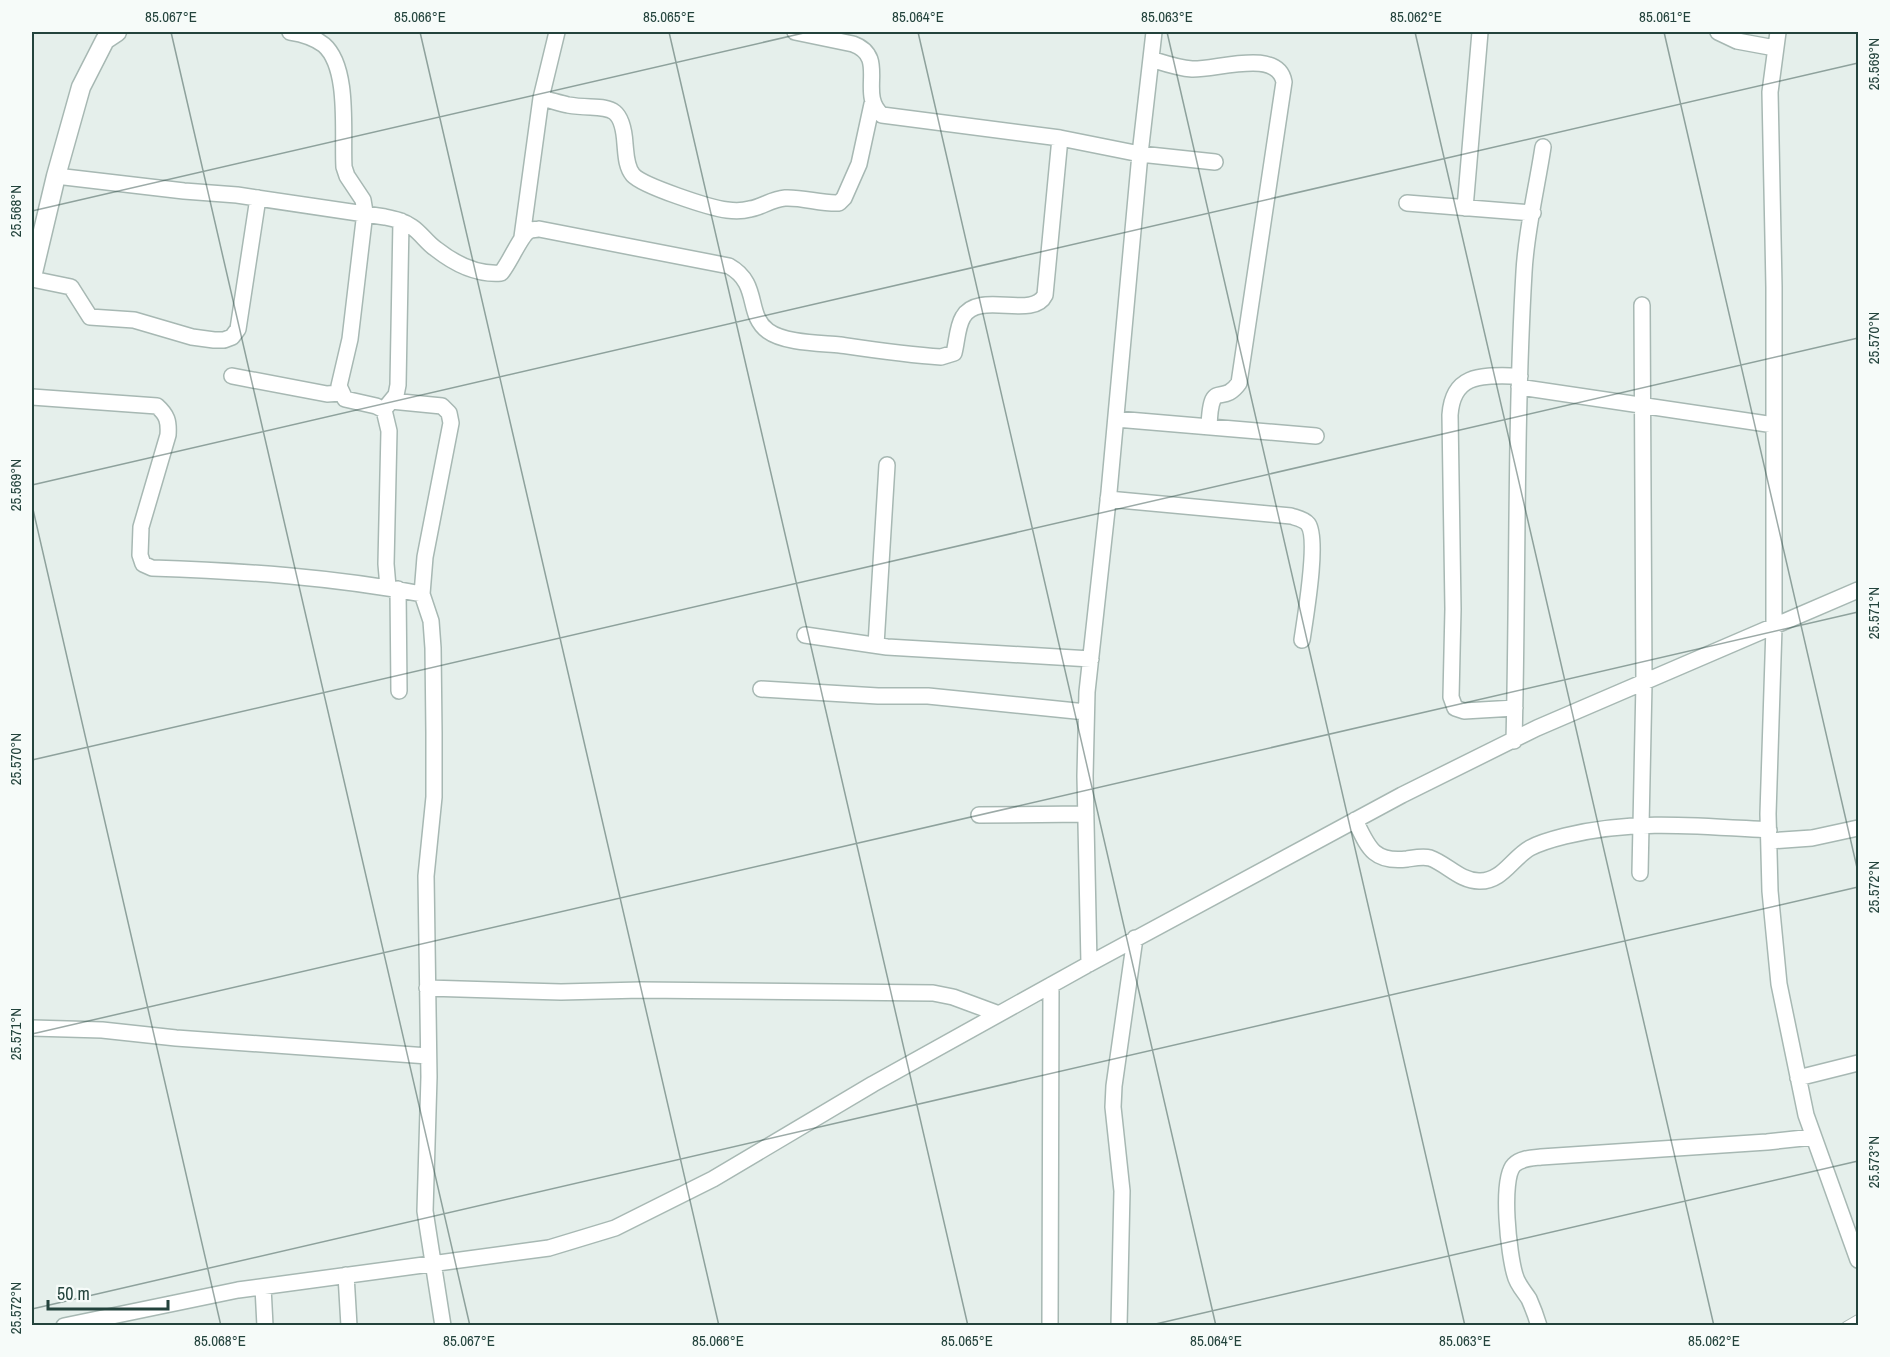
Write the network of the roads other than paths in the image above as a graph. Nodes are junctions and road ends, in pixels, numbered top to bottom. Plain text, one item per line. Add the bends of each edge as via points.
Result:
1 (117, 32) edge
2 (290, 32) edge
3 (557, 32) edge
4 (795, 32) edge
5 (1154, 32) edge
6 (1480, 32) edge
7 (1718, 32) edge
8 (1778, 32) edge
9 (1775, 48) junction
10 (1151, 59) junction
11 (541, 98) junction
12 (872, 104) junction
13 (1060, 138) junction
14 (1543, 147) dead end
15 (1140, 154) junction
16 (1215, 162) dead end
17 (56, 176) junction
18 (258, 198) junction
19 (1407, 203) dead end
20 (1465, 208) junction
21 (365, 212) junction
22 (1533, 213) junction
23 (401, 220) junction
24 (522, 237) junction
25 (32, 268) edge
26 (1642, 305) dead end
27 (232, 376) dead end
28 (1520, 381) junction
29 (341, 393) junction
30 (32, 397) edge
31 (388, 406) junction
32 (1642, 406) junction
33 (1116, 419) junction
34 (1774, 425) junction
35 (1209, 427) junction
36 (1316, 436) dead end
37 (887, 465) dead end
38 (1108, 499) junction
39 (393, 588) junction
40 (1858, 590) edge
41 (422, 594) junction
42 (1774, 627) junction
43 (805, 635) dead end
44 (1302, 640) dead end
45 (876, 645) junction
46 (1091, 659) junction
47 (1644, 683) junction
48 (761, 689) dead end
49 (399, 691) dead end
50 (1515, 708) junction
51 (1086, 712) junction
52 (1514, 741) junction
53 (1086, 814) junction
54 (979, 815) dead end
55 (1355, 820) junction
56 (1639, 825) junction
57 (1858, 828) edge
58 (1769, 835) junction
59 (1640, 873) dead end
60 (1135, 938) junction
61 (1089, 964) junction
62 (1051, 985) junction
63 (427, 988) junction
64 (999, 1014) junction
65 (32, 1028) edge
66 (428, 1056) junction
67 (1858, 1063) edge
68 (1797, 1078) junction
69 (1813, 1137) junction
70 (1858, 1260) edge
71 (435, 1263) junction
72 (346, 1275) junction
73 (263, 1287) junction
74 (1858, 1319) edge
75 (64, 1326) edge
76 (265, 1326) edge
77 (349, 1326) edge
78 (443, 1326) edge
79 (1050, 1326) edge
80 (1119, 1326) edge
81 (1539, 1326) edge
82 (1846, 1326) edge

1 - 17 street via 105,40 81,87
2 - 21 street via 315,38 326,46 336,63 344,167 363,200
3 - 11 street
4 - 12 street via 861,47 867,52
5 - 10 street
6 - 20 street
7 - 9 street via 1737,41
8 - 9 street
9 - 34 street via 1770,108
10 - 15 street
10 - 35 street via 1190,69 1268,64 1283,74 1239,383 1234,390 1213,397
11 - 12 street via 615,112 622,120 627,162 637,179 708,205 737,210 787,198 840,203 859,164
11 - 24 street
12 - 13 street via 882,115 894,118
13 - 15 street
13 - 24 street via 1042,301 1034,305 982,305 969,309 963,317 954,353 941,357 776,335 760,322 744,276 729,266 539,229
14 - 22 street
15 - 16 street
15 - 33 street
17 - 18 street
17 - 25 street
18 - 21 street
18 - 25 street via 238,330 224,340 192,337 134,320 90,317 71,287
19 - 20 street
20 - 22 street
21 - 23 street
21 - 29 street
22 - 28 street via 1524,272
23 - 24 street via 435,249 475,272 501,273
23 - 31 street via 399,372 396,395
26 - 32 street
27 - 29 street via 327,394
28 - 32 street
28 - 50 street
28 - 50 street via 1482,377 1463,383 1451,401 1450,415 1451,697 1455,708 1464,711
29 - 31 street via 345,399
30 - 39 street via 157,406 164,412 169,421 168,435 141,527 143,564 152,568 228,570
31 - 39 street via 386,564
31 - 41 street via 442,406 451,423 425,557
32 - 34 street
32 - 47 street
33 - 35 street
33 - 38 street
34 - 42 street
35 - 36 street
37 - 45 street
38 - 44 street via 1303,519 1309,526 1313,546
38 - 46 street
39 - 41 street
39 - 49 street
40 - 42 street
41 - 63 street via 431,621 433,648 434,797 426,876
42 - 47 street
42 - 58 street
43 - 45 street
45 - 46 street
46 - 51 street
47 - 52 street
47 - 56 street
48 - 51 street via 928,696
50 - 52 street
51 - 53 street
52 - 55 street
53 - 54 street
53 - 61 street
55 - 56 street via 1367,844 1384,859 1428,857 1464,878 1478,881 1501,874 1518,855 1543,842
55 - 60 street
56 - 58 street via 1692,825
56 - 59 street
57 - 58 street via 1812,838
58 - 68 street via 1779,984
60 - 61 street
60 - 80 street via 1113,1107 1122,1191
61 - 62 street
62 - 64 street
62 - 79 street
63 - 64 street via 933,993
63 - 66 street
64 - 71 street via 712,1179 615,1228 549,1248
65 - 66 street
66 - 71 street via 425,1211
67 - 68 street
68 - 69 street
69 - 70 street
69 - 81 street via 1541,1157 1516,1163 1511,1168 1507,1198 1513,1265
71 - 72 street
71 - 78 street
72 - 73 street
72 - 77 street
73 - 75 street
73 - 76 street
74 - 82 lane

